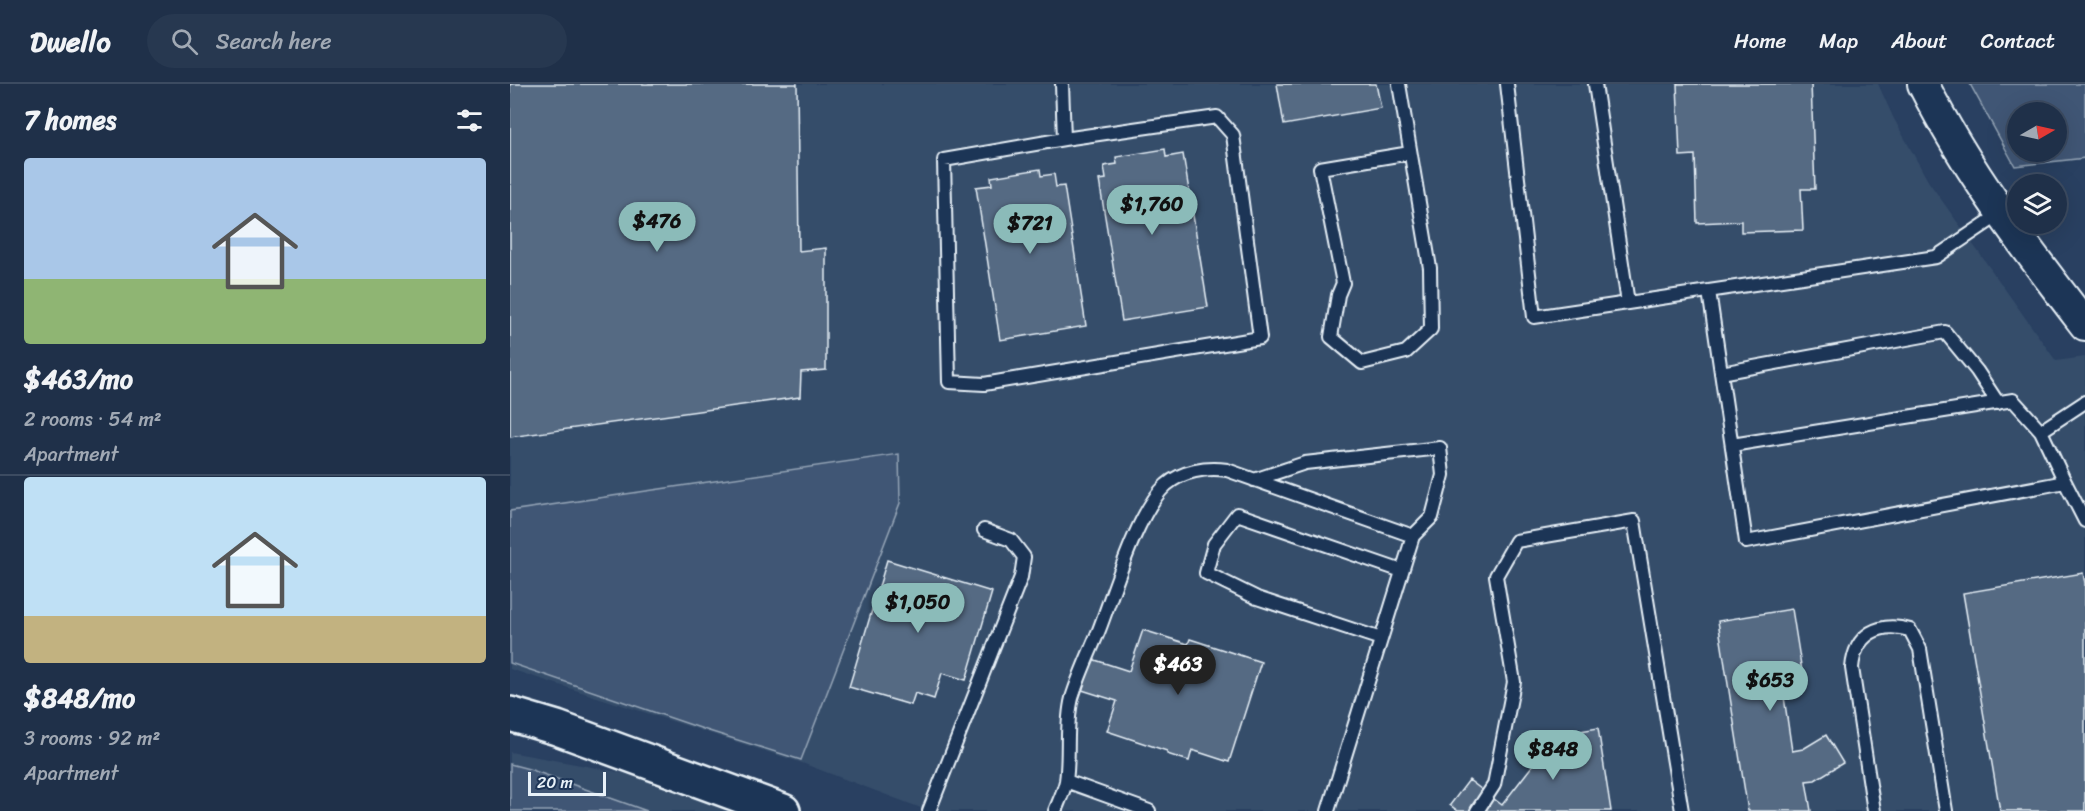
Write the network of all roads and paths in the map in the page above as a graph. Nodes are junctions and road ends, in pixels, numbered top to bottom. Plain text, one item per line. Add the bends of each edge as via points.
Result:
1 (1062, 84) edge
2 (1399, 84) edge
3 (1507, 84) edge
4 (1594, 84) edge
5 (1923, 84) edge
6 (1064, 139) junction
7 (1410, 153) junction
8 (2000, 214) junction
9 (1709, 291) junction
10 (1628, 303) junction
11 (2085, 325) edge
12 (1721, 373) junction
13 (2085, 402) edge
14 (1998, 403) junction
15 (2041, 432) junction
16 (1732, 445) junction
17 (1254, 480) junction
18 (2065, 482) junction
19 (2085, 520) edge
20 (984, 530) dead end
21 (1413, 536) junction
22 (1402, 571) junction
23 (1381, 639) junction
24 (510, 714) edge
25 (1066, 781) junction
26 (783, 811) edge
27 (929, 811) edge
28 (1055, 811) edge
29 (1149, 811) edge
30 (1328, 811) edge
31 (1477, 811) edge
32 (1682, 811) edge
33 (1874, 811) edge
34 (1946, 811) edge

1 - 6 lane
2 - 7 lane
3 - 10 lane via 1534,317
4 - 10 lane
5 - 8 street
6 - 6 lane via 1217,117 1233,135 1260,338 984,384 949,382 944,160
7 - 7 lane via 1430,268 1431,329 1406,352 1362,363 1331,337 1343,283 1320,168
8 - 9 lane via 1936,257
8 - 11 street
9 - 10 lane
9 - 12 lane
12 - 14 lane via 1945,332
12 - 16 lane
13 - 15 lane
14 - 15 lane via 2013,400
14 - 16 lane
15 - 18 lane
16 - 18 lane via 1746,542
17 - 21 lane
17 - 21 lane via 1305,463 1440,448 1443,475 1432,517
17 - 25 lane via 1213,468 1180,476 1155,496 1137,530 1072,698
18 - 19 lane
20 - 27 lane via 1011,540 1024,557 1021,577
21 - 22 lane
22 - 23 lane
22 - 23 lane via 1238,514 1214,544 1206,573 1257,598
23 - 30 lane
24 - 26 main road via 736,798
25 - 28 lane
25 - 29 lane
31 - 32 lane via 1494,785 1514,682 1496,576 1516,541 1635,521
33 - 34 lane via 1853,654 1870,633 1894,626 1910,630 1920,649

